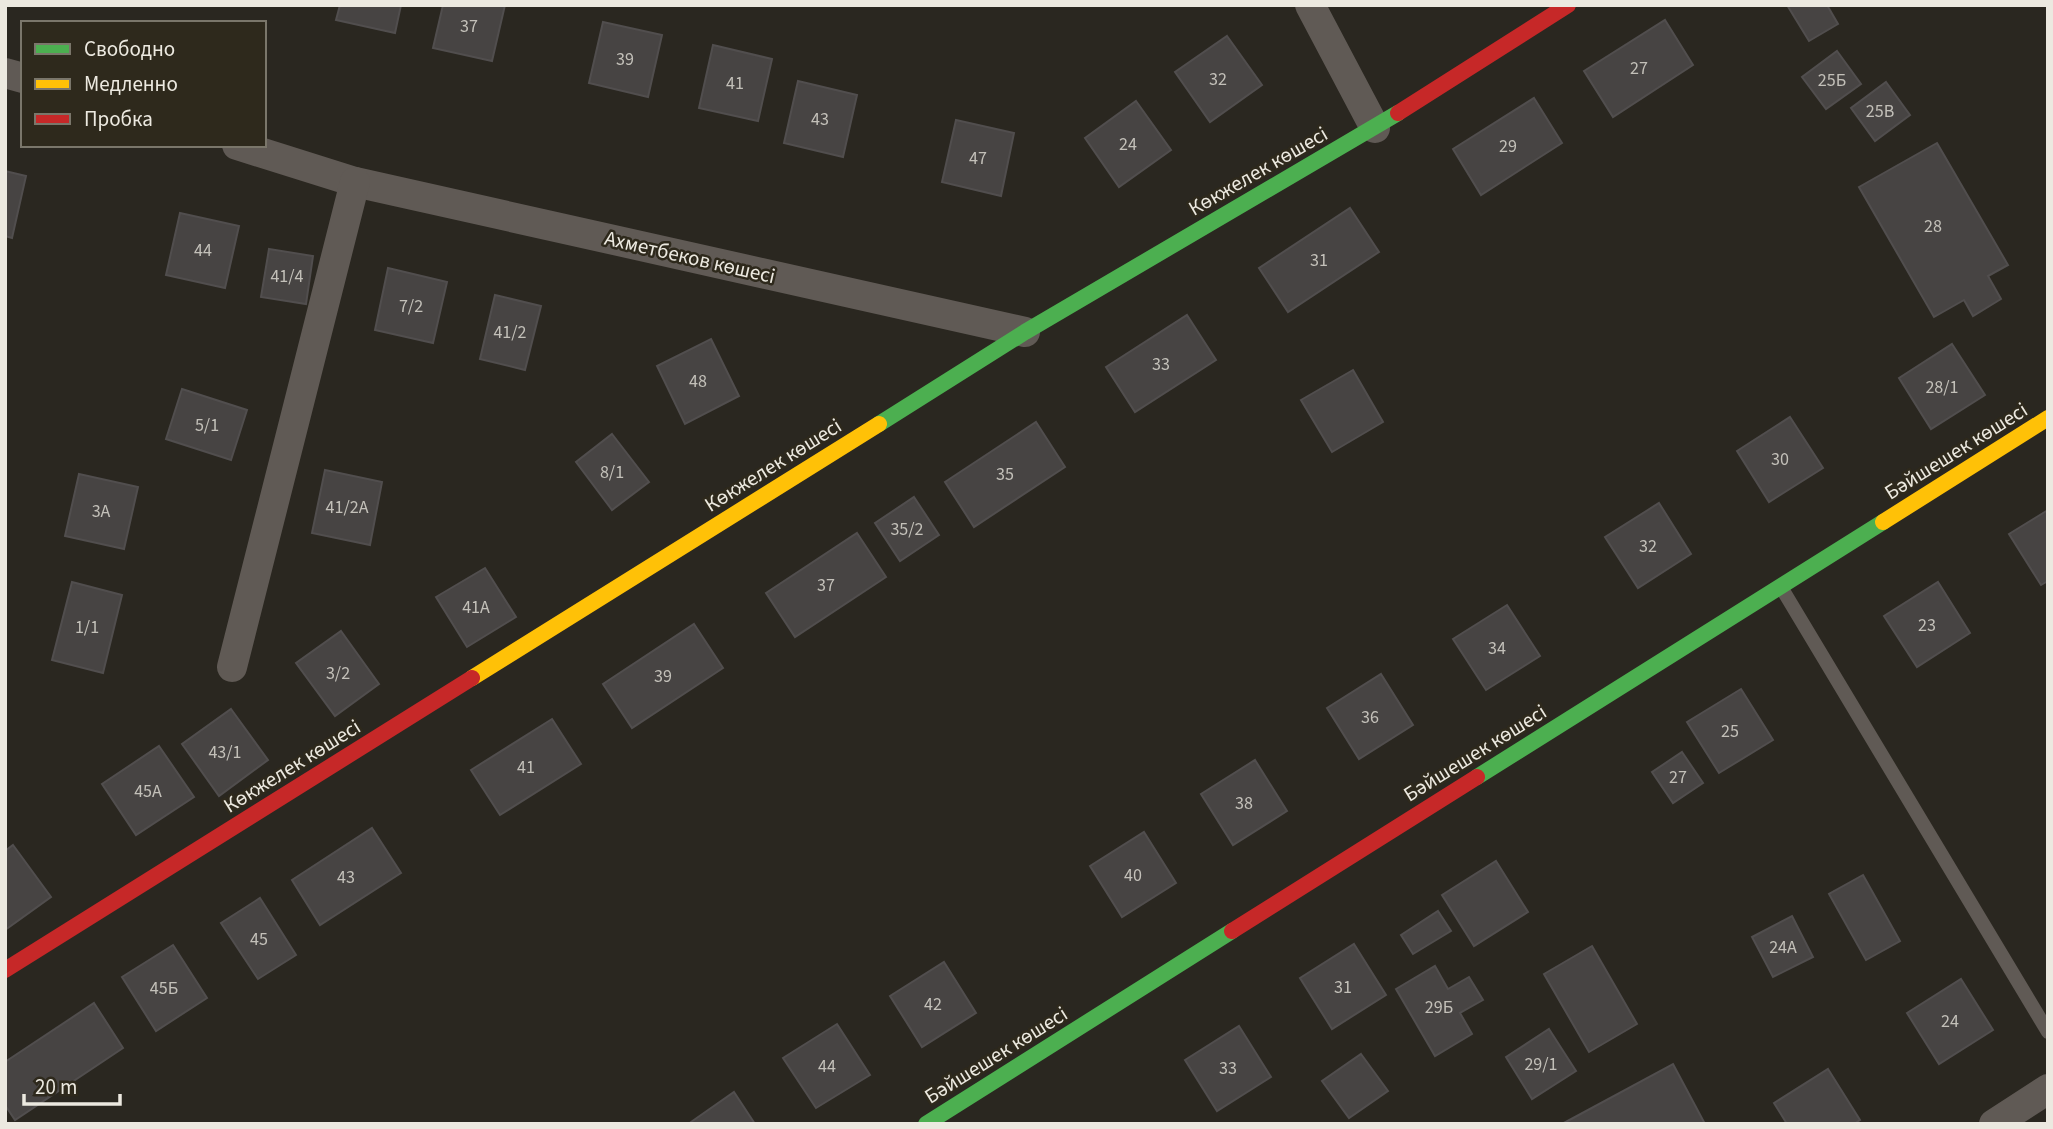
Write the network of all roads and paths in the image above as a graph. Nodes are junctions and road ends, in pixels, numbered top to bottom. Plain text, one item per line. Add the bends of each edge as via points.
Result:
1 (1310, 5) edge
2 (1568, 5) edge
3 (1375, 128) junction
4 (243, 147) edge
5 (355, 182) junction
6 (1025, 332) junction
7 (2048, 418) edge
8 (1780, 586) junction
9 (232, 667) dead end
10 (5, 970) edge
11 (2048, 1032) edge
12 (2048, 1089) edge
13 (926, 1124) edge
14 (1994, 1124) edge

1 - 3 street
2 - 3 street, Көкжелек көшесі
3 - 6 street, Көкжелек көшесі
4 - 5 street, Ахметбеков көшесі
5 - 6 street, Ахметбеков көшесі
5 - 9 street
6 - 10 street, Көкжелек көшесі
7 - 8 street, Бәйшешек көшесі
8 - 11 lane
8 - 13 street, Бәйшешек көшесі
12 - 14 street

